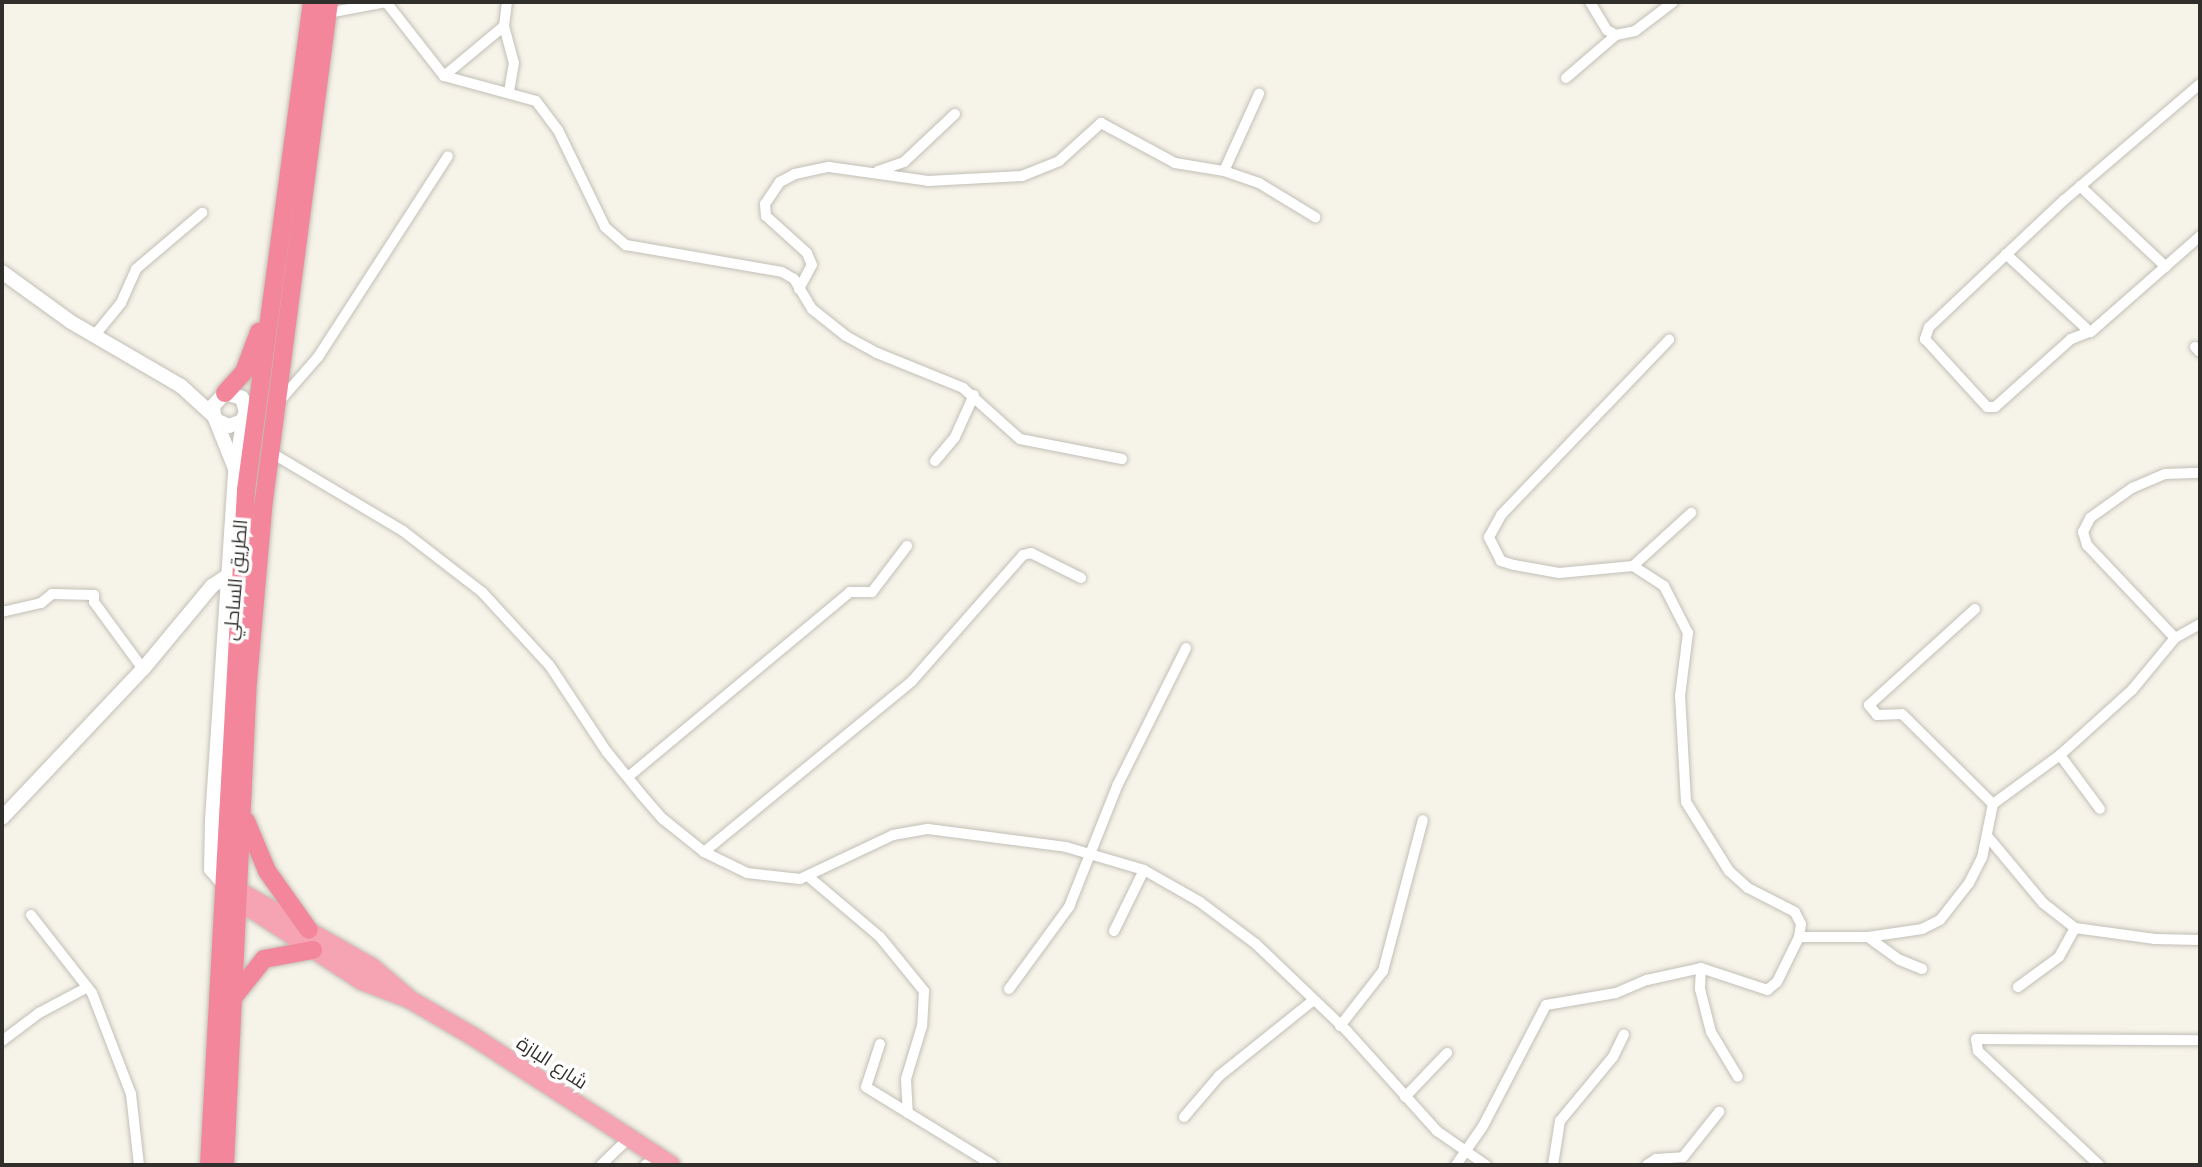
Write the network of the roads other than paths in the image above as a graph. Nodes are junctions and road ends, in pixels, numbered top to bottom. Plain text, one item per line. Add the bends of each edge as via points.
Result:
1 (312, 2) edge
2 (386, 2) edge
3 (507, 2) edge
4 (1590, 2) edge
5 (1673, 2) edge
6 (328, 8) edge
7 (504, 26) junction
8 (1616, 36) junction
9 (444, 76) junction
10 (1566, 78) dead end
11 (2200, 84) edge
12 (509, 91) junction
13 (1259, 94) dead end
14 (955, 114) dead end
15 (448, 156) dead end
16 (1224, 171) junction
17 (872, 172) junction
18 (2080, 186) junction
19 (202, 214) dead end
20 (1315, 217) dead end
21 (2200, 236) edge
22 (2006, 254) junction
23 (2166, 267) junction
24 (2, 272) edge
25 (273, 289) junction
26 (799, 289) junction
27 (2090, 332) junction
28 (94, 336) junction
29 (1669, 340) dead end
30 (181, 386) junction
31 (224, 393) junction
32 (974, 395) junction
33 (275, 406) junction
34 (244, 418) junction
35 (216, 419) junction
36 (270, 452) junction
37 (1122, 458) dead end
38 (935, 461) dead end
39 (235, 470) junction
40 (2200, 473) edge
41 (1691, 513) dead end
42 (907, 546) dead end
43 (1633, 566) junction
44 (227, 576) junction
45 (1081, 578) dead end
46 (201, 601) junction
47 (1975, 608) dead end
48 (225, 609) junction
49 (2, 612) edge
50 (2200, 624) edge
51 (2175, 638) junction
52 (1186, 648) dead end
53 (143, 669) junction
54 (2060, 755) junction
55 (628, 777) junction
56 (1993, 804) junction
57 (2100, 809) dead end
58 (243, 816) junction
59 (2, 818) edge
60 (1423, 820) dead end
61 (1988, 837) junction
62 (704, 852) junction
63 (1093, 854) junction
64 (1144, 870) junction
65 (809, 877) junction
66 (231, 894) junction
67 (31, 915) dead end
68 (2076, 928) junction
69 (309, 930) junction
70 (1114, 931) dead end
71 (1799, 937) junction
72 (1868, 937) junction
73 (2200, 940) edge
74 (313, 950) junction
75 (1701, 968) junction
76 (1922, 969) dead end
77 (88, 987) junction
78 (2018, 987) dead end
79 (1009, 989) dead end
80 (233, 999) junction
81 (409, 999) junction
82 (1311, 1002) junction
83 (1340, 1026) junction
84 (1624, 1034) dead end
85 (2200, 1040) edge
86 (2, 1041) edge
87 (880, 1044) dead end
88 (1447, 1053) dead end
89 (1738, 1077) dead end
90 (1405, 1097) junction
91 (1719, 1112) dead end
92 (908, 1113) junction
93 (1184, 1117) dead end
94 (629, 1138) junction
95 (1465, 1152) junction
96 (658, 1163) edge
97 (139, 1165) edge
98 (209, 1165) edge
99 (225, 1165) edge
100 (601, 1165) edge
101 (993, 1165) edge
102 (1457, 1165) edge
103 (1486, 1165) edge
104 (1553, 1165) edge
105 (1647, 1165) edge
106 (2099, 1165) edge

1 - 25 highway, الطريق الساحلي
2 - 6 street
2 - 9 street
3 - 7 street
4 - 8 street via 1607,30
5 - 8 street via 1635,31
6 - 33 highway, الطريق الساحلي
7 - 9 street
7 - 12 street via 514,63
8 - 10 street
9 - 12 street
11 - 18 street
12 - 26 street via 543,107 605,227 618,240 782,272
13 - 16 street
14 - 17 street via 904,162
15 - 33 street via 318,357
16 - 17 street via 1175,163 1101,123 1059,161 1022,176 928,181
16 - 20 street via 1259,183
17 - 26 street via 808,169 771,192 766,216 807,253 812,265
18 - 22 street
18 - 23 street
19 - 28 street via 136,269 121,303
21 - 23 street
22 - 27 street
22 - 27 street via 1925,333 1928,344 1987,407 2003,401 2071,339
23 - 27 street
24 - 28 street
25 - 31 highway via 244,372
25 - 66 highway, الطريق الساحلي via 246,490
26 - 32 street via 812,309 854,341
28 - 30 street
29 - 43 street via 1501,515 1489,537 1501,561 1514,565 1559,573
30 - 31 street
30 - 35 street
31 - 34 street via 242,398
31 - 35 street via 214,402
32 - 37 street via 1020,439
32 - 38 street via 955,437
33 - 36 highway, الطريق الساحلي
34 - 35 street via 229,426
34 - 39 street
35 - 39 street
36 - 55 street via 403,531 482,592 550,666
36 - 58 highway, الطريق الساحلي via 248,681
39 - 44 street
40 - 51 street via 2165,474 2132,488 2090,518 2083,532 2087,545
41 - 43 street
42 - 55 street via 872,592 850,592
43 - 71 street via 1664,586 1688,633 1680,696 1686,802 1729,871 1748,888 1782,901 1795,912 1801,923
44 - 46 street
44 - 48 street
45 - 62 street via 1031,552 1023,555 912,681
46 - 48 street
46 - 53 street
47 - 56 street via 1869,705 1877,715 1902,714
48 - 66 street via 211,869
49 - 53 street via 41,603 52,594 94,595
50 - 51 street
51 - 54 street via 2132,690
52 - 63 street via 1118,785
53 - 59 street
54 - 56 street
54 - 57 street
55 - 62 street via 663,819
56 - 61 street
58 - 66 highway, الطريق الساحلي
58 - 69 highway via 267,871
60 - 83 street via 1383,971
61 - 68 street via 2043,903
61 - 72 street via 1969,883 1940,920 1922,929
62 - 65 street via 769,879
63 - 64 street
63 - 65 street via 992,836 911,830
63 - 79 street via 1069,907
64 - 70 street
64 - 82 street via 1223,918 1268,955
65 - 92 street via 880,937 923,991 922,1026 906,1079
66 - 69 main road, شارع البازة
66 - 74 main road, شارع البازة
66 - 80 highway, الطريق الساحلي
66 - 98 highway, الطريق الساحلي
67 - 77 street
68 - 73 street
68 - 78 street via 2059,957
69 - 81 main road, شارع البازة via 372,967
71 - 72 street
71 - 75 street via 1777,982 1767,990
72 - 76 street
74 - 80 highway via 264,959
74 - 81 main road, شارع البازة via 362,981
75 - 89 street via 1700,989 1711,1032
75 - 95 street via 1647,980 1616,993 1542,1007 1483,1126
77 - 86 street via 39,1013
77 - 97 street via 131,1094
80 - 99 highway, الطريق الساحلي
81 - 94 main road, شارع البازة
82 - 83 street
82 - 93 street via 1219,1076
83 - 90 street
84 - 104 street via 1613,1057 1560,1121
85 - 106 street via 1976,1039 1978,1051
87 - 92 street via 866,1087
88 - 90 street
90 - 95 street
91 - 105 street via 1683,1157 1657,1159
92 - 101 street
94 - 96 main road, شارع البازة
94 - 100 street
95 - 102 street
95 - 103 street

